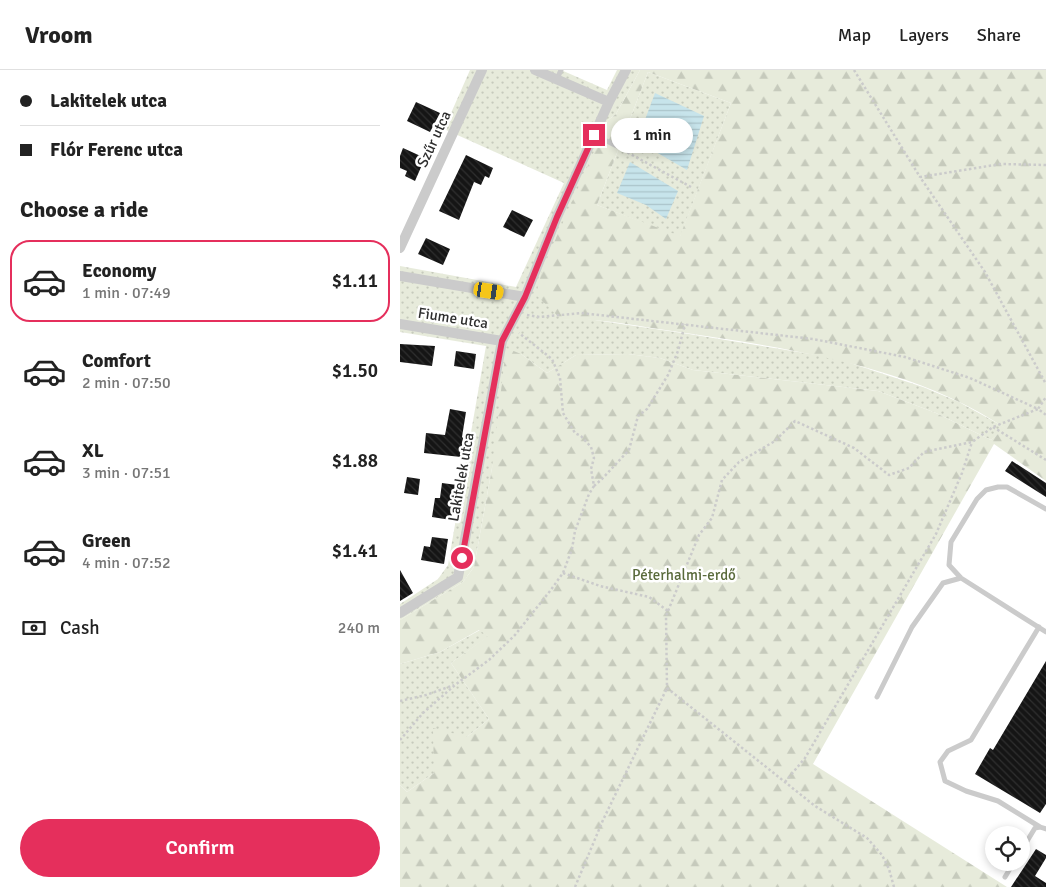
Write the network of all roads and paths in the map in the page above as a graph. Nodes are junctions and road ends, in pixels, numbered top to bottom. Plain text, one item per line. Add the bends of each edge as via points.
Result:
1 (482, 70) edge
2 (535, 70) edge
3 (626, 70) edge
4 (854, 70) edge
5 (559, 75) edge
6 (609, 102) junction
7 (594, 135) junction
8 (617, 146) joint
9 (1046, 165) edge
10 (920, 177) junction
11 (691, 187) dead end
12 (400, 248) edge
13 (400, 276) edge
14 (525, 297) junction
15 (540, 317) dead end
16 (512, 322) junction
17 (400, 324) edge
18 (685, 324) junction
19 (502, 341) junction
20 (1046, 384) edge
21 (1046, 397) edge
22 (1038, 409) junction
23 (1046, 416) edge
24 (993, 427) junction
25 (972, 442) junction
26 (1046, 460) edge
27 (594, 486) junction
28 (1046, 509) edge
29 (563, 573) junction
30 (961, 578) junction
31 (668, 611) junction
32 (400, 613) edge
33 (1039, 627) junction
34 (1046, 632) edge
35 (455, 685) junction
36 (667, 688) junction
37 (877, 697) dead end
38 (400, 701) edge
39 (400, 740) edge
40 (785, 782) junction
41 (1043, 828) edge
42 (1030, 836) edge
43 (1010, 871) edge
44 (1006, 878) dead end
45 (575, 887) edge
46 (894, 887) edge

1 - 12 street, Szűr utca
2 - 5 street
3 - 6 street, Lakitelek utca
4 - 10 path
5 - 6 street
6 - 7 street, Lakitelek utca
7 - 8 lane
7 - 14 street, Lakitelek utca
8 - 11 path
9 - 10 path via 1001,164
10 - 20 path via 985,272
13 - 14 street
14 - 16 street, Lakitelek utca
15 - 18 path via 581,313
16 - 19 street, Lakitelek utca
16 - 27 path via 552,359 560,378 563,413 574,433 591,447
17 - 19 street, Fiume utca
18 - 22 path via 813,339 905,356 970,378
18 - 27 path via 668,375 647,409 638,416 629,450
19 - 32 street, Lakitelek utca via 458,576
21 - 22 path
22 - 23 path
22 - 24 path
24 - 25 path
24 - 26 path
25 - 31 path via 924,452 909,468 889,476 854,448 795,421 775,441 739,462 722,480 712,518 699,535
25 - 40 path via 936,534 805,758
27 - 29 path via 575,531
28 - 30 lane via 1007,487 986,490 951,542 949,565
29 - 31 path via 648,597
29 - 35 path via 515,635 489,660
30 - 33 lane
30 - 37 lane via 943,583 912,628
31 - 36 path
33 - 34 lane
33 - 41 lane via 971,740 948,751 940,762 945,781 998,801
35 - 38 path
35 - 39 path via 423,713
36 - 40 path
36 - 45 path via 603,820
40 - 46 path via 814,806 867,838 882,855
41 - 42 lane via 1035,828
43 - 44 lane

